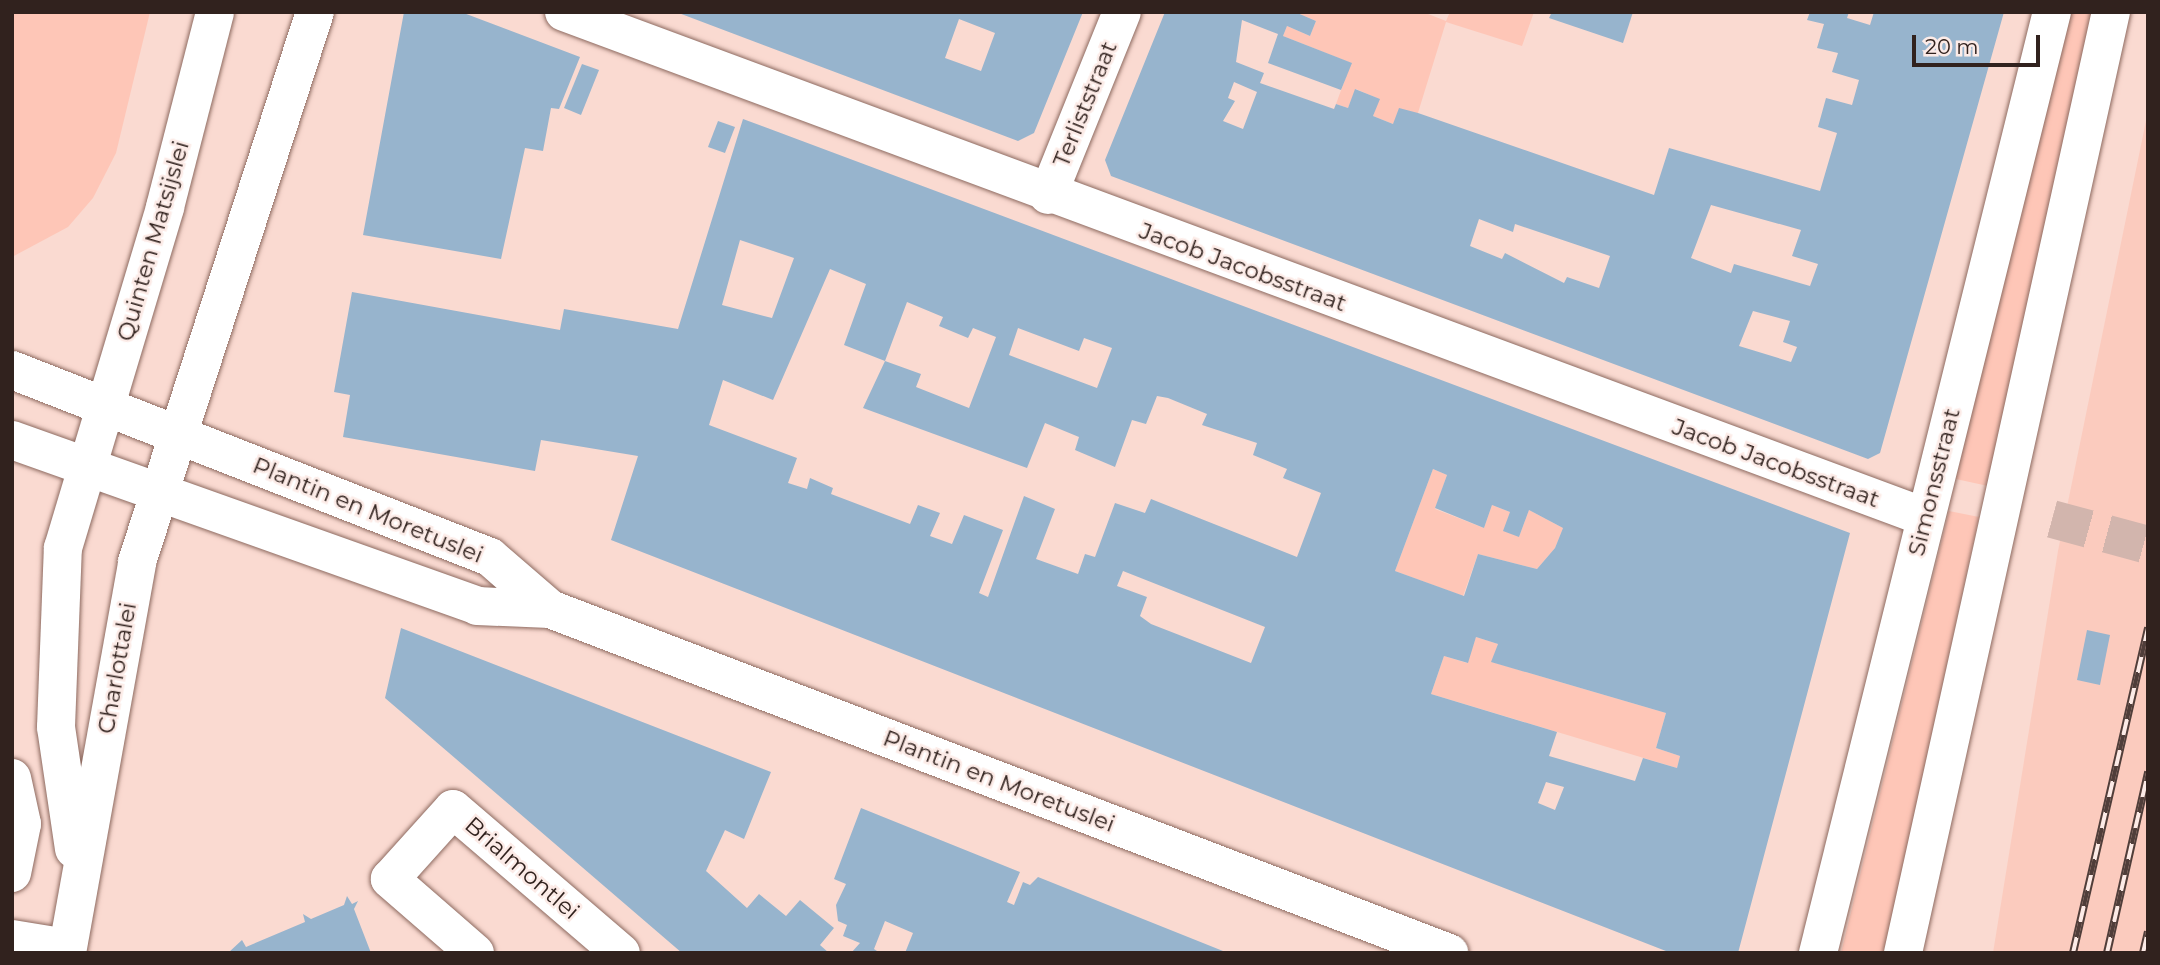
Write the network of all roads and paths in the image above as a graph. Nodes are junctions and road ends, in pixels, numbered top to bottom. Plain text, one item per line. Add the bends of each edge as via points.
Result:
1 (215, 12) edge
2 (315, 12) edge
3 (564, 12) edge
4 (1122, 12) edge
5 (2052, 12) edge
6 (2111, 12) edge
7 (1048, 195) junction
8 (12, 370) edge
9 (105, 406) junction
10 (174, 434) junction
11 (12, 440) edge
12 (86, 468) junction
13 (156, 495) junction
14 (1925, 517) junction
15 (550, 609) junction
16 (13, 779) edge
17 (12, 873) edge
18 (77, 907) junction
19 (12, 939) edge
20 (67, 951) edge
21 (475, 953) edge
22 (621, 953) edge
23 (1449, 953) edge
24 (1818, 953) edge
25 (1903, 953) edge

1 - 9 street, Quinten Matsijslei
2 - 10 street
3 - 7 street, Jacob Jacobsstraat
4 - 7 street, Terliststraat
5 - 14 street, Simonsstraat
6 - 25 street
7 - 14 street, Jacob Jacobsstraat
8 - 9 street, Plantin en Moretuslei
9 - 10 street, Plantin en Moretuslei
9 - 12 street, Quinten Matsijslei
10 - 13 street, Charlottalei
10 - 15 street, Plantin en Moretuslei via 490,557
11 - 12 street, Plantin en Moretuslei
12 - 13 street, Plantin en Moretuslei
12 - 18 street, Charlottalei via 63,548 56,727 72,821
13 - 15 street, Plantin en Moretuslei via 477,606
13 - 18 street, Charlottalei via 129,596
14 - 24 street, Simonsstraat
15 - 23 street, Plantin en Moretuslei
16 - 17 street via 22,824
18 - 20 street, Charlottalei
19 - 20 street, Charlottalei
21 - 22 street, Brialmontlei via 390,879 453,809

